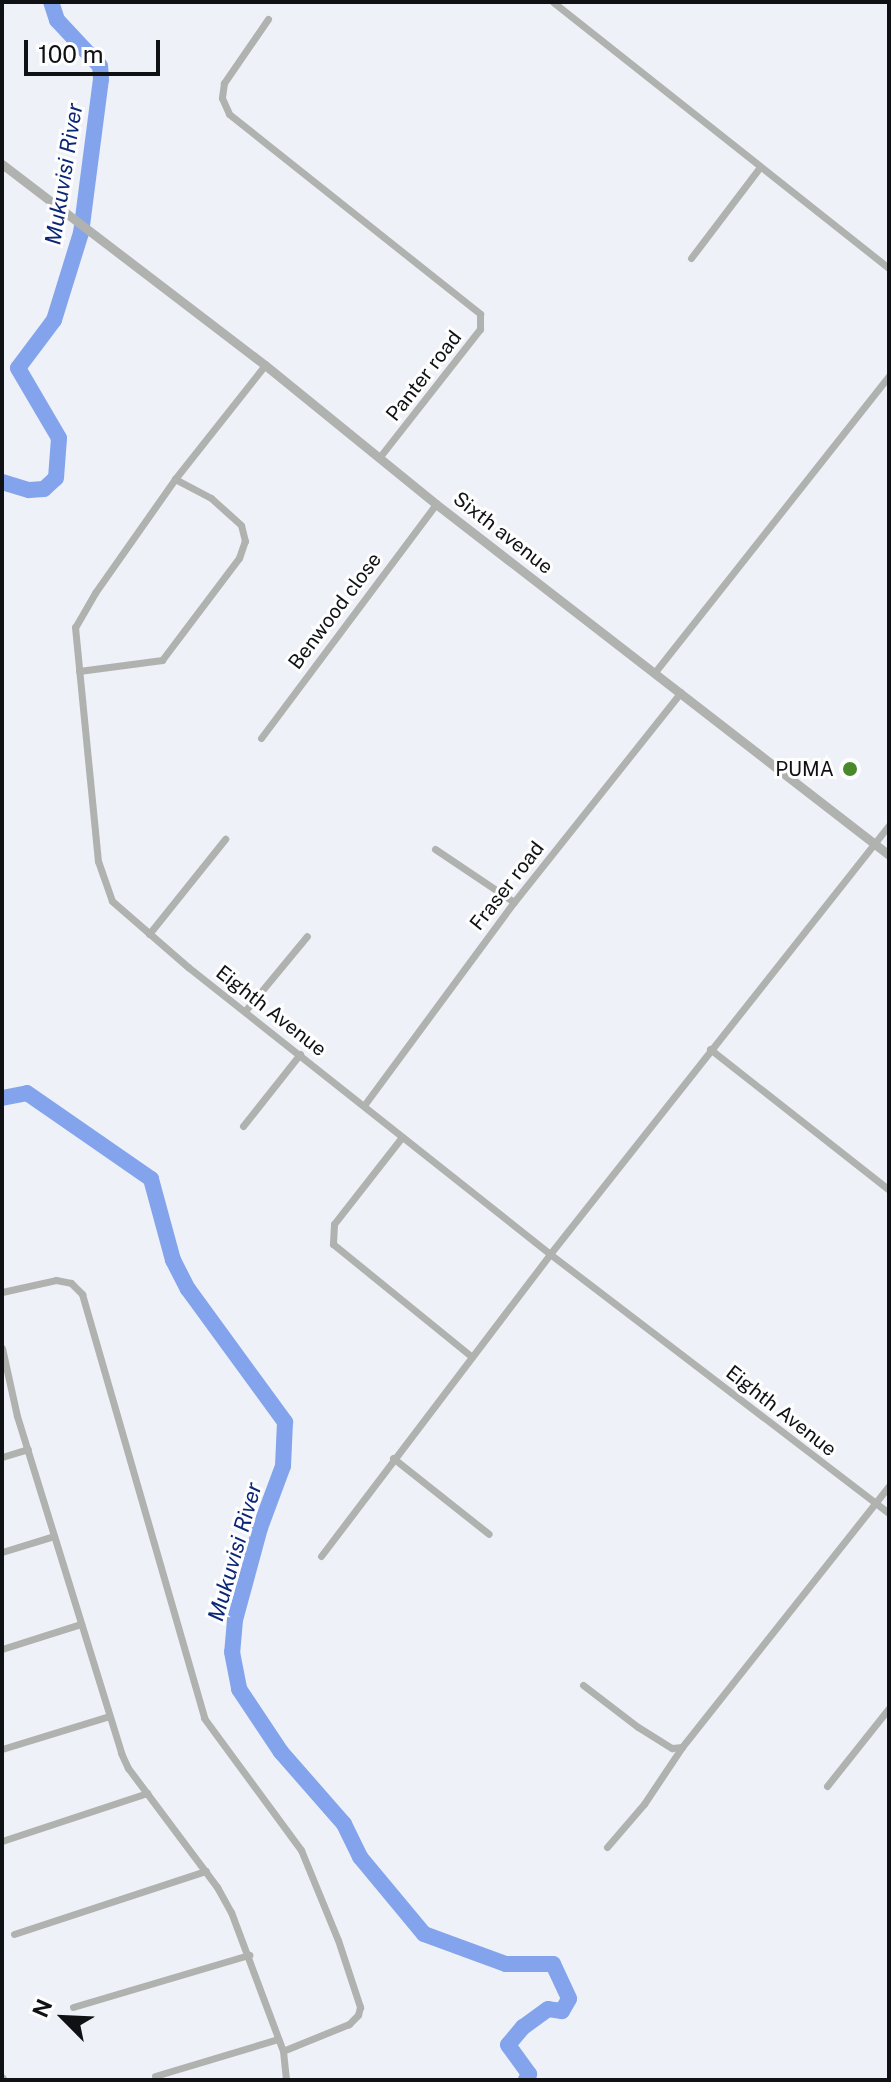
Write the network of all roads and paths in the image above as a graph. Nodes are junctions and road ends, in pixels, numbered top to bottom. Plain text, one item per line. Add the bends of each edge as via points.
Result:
1 (553, 2) edge
2 (268, 19) dead end
3 (2, 164) edge
4 (760, 167) junction
5 (2, 175) edge
6 (25, 180) junction
7 (691, 258) dead end
8 (889, 268) edge
9 (265, 365) junction
10 (889, 376) edge
11 (379, 458) junction
12 (175, 479) junction
13 (436, 504) junction
14 (79, 671) junction
15 (655, 672) junction
16 (681, 692) junction
17 (261, 738) dead end
18 (889, 825) edge
19 (225, 839) dead end
20 (874, 843) junction
21 (435, 849) dead end
22 (889, 855) edge
23 (514, 902) junction
24 (149, 934) junction
25 (307, 936) dead end
26 (245, 1011) junction
27 (710, 1049) junction
28 (300, 1054) junction
29 (365, 1104) junction
30 (243, 1126) dead end
31 (402, 1137) junction
32 (889, 1190) edge
33 (550, 1254) junction
34 (2, 1292) edge
35 (2, 1348) edge
36 (472, 1357) junction
37 (28, 1449) junction
38 (2, 1457) edge
39 (393, 1458) junction
40 (889, 1486) edge
41 (875, 1503) junction
42 (889, 1513) edge
43 (489, 1534) dead end
44 (54, 1536) junction
45 (2, 1552) edge
46 (321, 1556) dead end
47 (81, 1624) junction
48 (2, 1649) edge
49 (583, 1685) dead end
50 (889, 1708) edge
51 (109, 1716) junction
52 (682, 1747) junction
53 (2, 1749) edge
54 (827, 1786) dead end
55 (147, 1793) junction
56 (2, 1841) edge
57 (607, 1847) dead end
58 (206, 1871) junction
59 (14, 1934) dead end
60 (249, 1955) junction
61 (73, 2007) dead end
62 (278, 2039) junction
63 (283, 2051) junction
64 (155, 2076) dead end
65 (286, 2080) edge

1 - 4 street
2 - 11 street, Panter road via 224,83 222,98 229,114 477,309 480,329
3 - 6 street, Sixth avenue
4 - 7 street
4 - 8 street
5 - 6 street
6 - 9 street, Sixth avenue
9 - 11 street, Sixth avenue
9 - 12 street, Eighth Avenue
10 - 15 street
11 - 13 street, Sixth avenue
12 - 14 street, Eighth Avenue via 79,617
12 - 14 street via 211,498 241,525 245,541 239,558 162,660
13 - 15 street, Sixth avenue
13 - 17 street, Benwood close
14 - 24 street, Eighth Avenue via 98,861 116,907
15 - 16 street, Sixth avenue
16 - 20 street, Sixth avenue
16 - 23 street, Fraser road
18 - 20 street
19 - 24 street
20 - 22 street, Sixth avenue
20 - 27 street
21 - 23 street
23 - 29 street, Fraser road
24 - 26 street, Eighth Avenue
25 - 26 street
26 - 28 street, Eighth Avenue
27 - 32 street
27 - 33 street
28 - 29 street, Eighth Avenue
28 - 30 street
29 - 31 street, Eighth Avenue
31 - 33 street, Eighth Avenue
31 - 36 street via 334,1224 333,1244
33 - 36 street
33 - 41 street, Eighth Avenue
34 - 63 street via 56,1280 71,1283 82,1294 204,1718 301,1850 338,1940 358,2015 349,2024
35 - 37 street
36 - 39 street
37 - 38 street
37 - 44 street
39 - 43 street
39 - 46 street
40 - 41 street
41 - 42 street, Eighth Avenue
41 - 52 street
44 - 45 street
44 - 47 street
47 - 48 street
47 - 51 street
49 - 52 street via 664,1743
50 - 54 street
51 - 53 street
51 - 55 street via 128,1768
52 - 57 street
55 - 56 street
55 - 58 street
58 - 59 street
58 - 60 street
60 - 61 street
60 - 62 street
62 - 63 street
62 - 64 street
63 - 65 street

